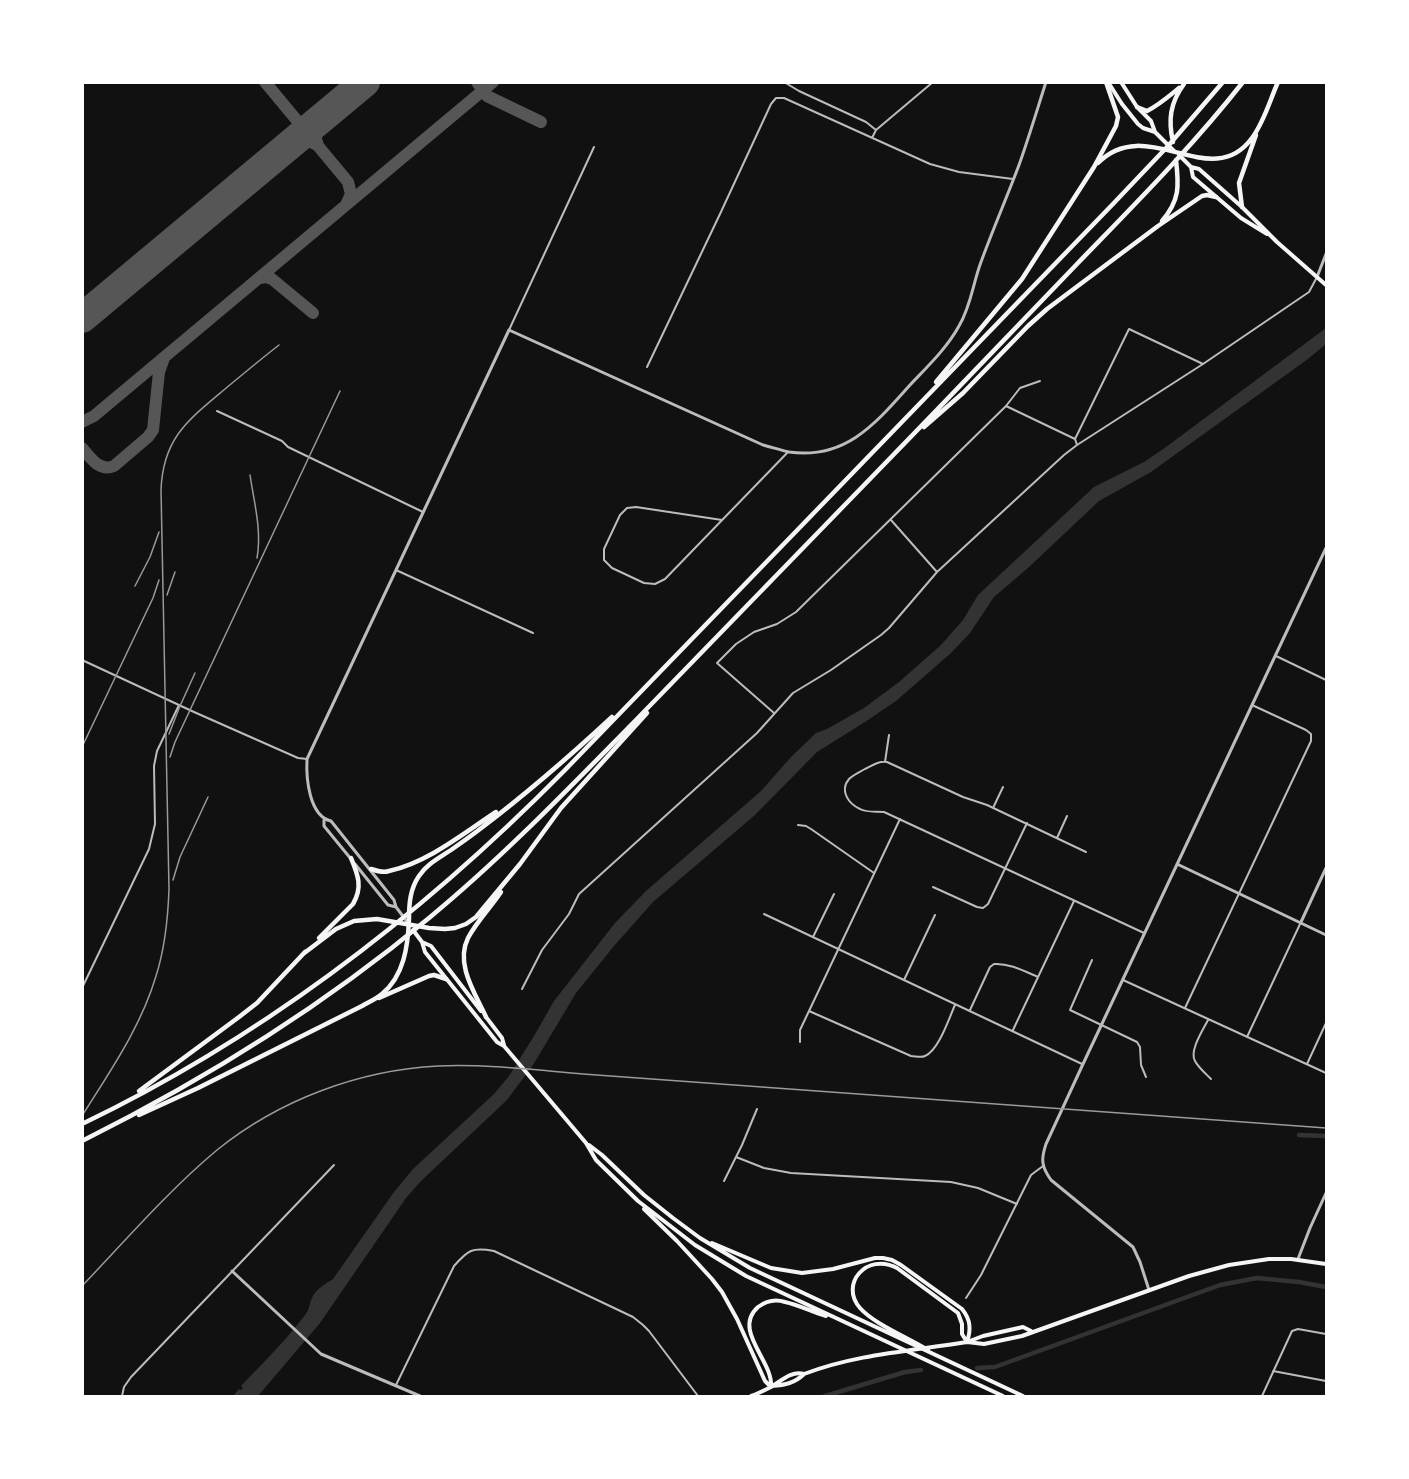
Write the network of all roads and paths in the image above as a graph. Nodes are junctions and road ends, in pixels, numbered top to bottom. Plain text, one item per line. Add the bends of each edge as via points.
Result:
1 (784, 82) edge
2 (933, 82) edge
3 (1046, 82) edge
4 (1107, 82) edge
5 (1121, 82) edge
6 (1223, 82) edge
7 (1243, 82) edge
8 (1278, 82) edge
9 (1185, 83) edge
10 (1137, 107) junction
11 (1262, 120) junction
12 (876, 130) junction
13 (1155, 132) junction
14 (872, 138) junction
15 (594, 147) dead end
16 (1174, 151) junction
17 (1094, 167) junction
18 (1191, 167) junction
19 (1014, 179) junction
20 (1216, 197) junction
21 (1242, 207) junction
22 (1158, 226) junction
23 (1273, 238) junction
24 (1326, 254) edge
25 (1317, 277) junction
26 (1326, 285) edge
27 (509, 330) junction
28 (1203, 364) junction
29 (647, 368) dead end
30 (1040, 381) dead end
31 (1006, 406) junction
32 (915, 408) junction
33 (217, 411) dead end
34 (1075, 439) junction
35 (1077, 445) junction
36 (897, 451) junction
37 (789, 452) junction
38 (423, 512) junction
39 (722, 520) junction
40 (890, 520) junction
41 (1326, 548) edge
42 (395, 570) junction
43 (937, 572) junction
44 (533, 633) dead end
45 (705, 650) junction
46 (1276, 656) junction
47 (82, 660) edge
48 (656, 676) junction
49 (1326, 680) edge
50 (179, 705) junction
51 (1252, 705) junction
52 (774, 713) junction
53 (889, 735) dead end
54 (307, 759) junction
55 (885, 762) junction
56 (1003, 787) dead end
57 (516, 800) junction
58 (993, 808) junction
59 (1067, 816) dead end
60 (900, 819) junction
61 (324, 820) junction
62 (1027, 824) junction
63 (798, 825) dead end
64 (1057, 838) junction
65 (1086, 852) dead end
66 (351, 858) junction
67 (520, 864) junction
68 (1177, 864) junction
69 (1005, 868) junction
70 (371, 869) junction
71 (1326, 870) edge
72 (874, 873) junction
73 (933, 887) dead end
74 (1239, 893) junction
75 (834, 894) dead end
76 (1074, 901) junction
77 (396, 908) junction
78 (764, 914) dead end
79 (935, 915) dead end
80 (1301, 922) junction
81 (409, 925) junction
82 (1144, 933) junction
83 (1326, 934) edge
84 (813, 937) junction
85 (422, 942) junction
86 (838, 950) junction
87 (303, 954) junction
88 (1092, 960) dead end
89 (1038, 977) junction
90 (446, 979) junction
91 (904, 980) junction
92 (1123, 980) junction
93 (82, 988) edge
94 (522, 989) dead end
95 (955, 1004) junction
96 (362, 1006) junction
97 (1185, 1008) junction
98 (809, 1011) junction
99 (970, 1011) junction
100 (486, 1017) junction
101 (1208, 1019) junction
102 (1326, 1023) edge
103 (1101, 1025) junction
104 (1013, 1030) junction
105 (1247, 1036) junction
106 (800, 1042) dead end
107 (504, 1046) junction
108 (1083, 1064) junction
109 (1307, 1064) junction
110 (1326, 1073) edge
111 (1146, 1077) dead end
112 (1210, 1079) dead end
113 (119, 1106) junction
114 (757, 1109) dead end
115 (82, 1124) edge
116 (101, 1132) junction
117 (82, 1141) edge
118 (586, 1143) junction
119 (736, 1157) junction
120 (334, 1165) dead end
121 (1043, 1166) junction
122 (724, 1181) dead end
123 (1326, 1193) edge
124 (638, 1201) junction
125 (1017, 1204) junction
126 (700, 1238) junction
127 (1298, 1259) junction
128 (1326, 1264) edge
129 (232, 1271) junction
130 (1149, 1290) junction
131 (966, 1298) dead end
132 (834, 1318) junction
133 (1032, 1331) junction
134 (1326, 1334) edge
135 (967, 1342) junction
136 (941, 1358) junction
137 (1274, 1371) junction
138 (1326, 1381) edge
139 (396, 1385) junction
140 (771, 1387) junction
141 (122, 1396) edge
142 (420, 1396) edge
143 (698, 1396) edge
144 (751, 1396) edge
145 (1004, 1396) edge
146 (1023, 1396) edge
147 (1262, 1396) edge

1 - 12 street
2 - 12 street
3 - 19 street
4 - 13 main road via 1138,124
4 - 17 highway via 1118,117
5 - 10 main road
6 - 32 highway via 1154,161
7 - 36 highway via 1193,142
8 - 11 highway
9 - 10 highway via 1157,106 1147,111
9 - 16 highway via 1171,108
10 - 13 main road
11 - 16 highway via 1238,152 1219,159
11 - 21 highway via 1239,183
12 - 14 street
13 - 16 main road
14 - 19 street via 951,170
14 - 29 street via 784,98 776,98
15 - 27 street
16 - 17 highway via 1135,145 1119,148
16 - 18 main road
16 - 22 highway via 1178,192
17 - 32 highway via 1022,279
18 - 20 main road via 1193,177
18 - 21 main road via 1199,169
19 - 37 street via 978,268 965,316 954,336 860,436 824,451
20 - 22 highway via 1202,196
20 - 23 main road
21 - 23 main road
22 - 36 highway via 1038,317 963,393
23 - 25 main road
24 - 25 street
25 - 26 main road
25 - 28 street via 1309,292
27 - 37 street via 763,445
27 - 38 street
28 - 34 street via 1129,329
28 - 35 street
30 - 31 street via 1020,388
31 - 34 street
31 - 40 street
32 - 48 highway
33 - 38 street
34 - 35 street
35 - 43 street
36 - 45 highway
37 - 39 street
38 - 42 street
39 - 39 street via 627,508 604,549 604,560 612,568 655,584 665,579
40 - 43 street
40 - 52 street via 796,612 754,632 717,663
41 - 46 street
42 - 44 street
42 - 54 street
43 - 52 street via 881,635 793,693
45 - 67 highway via 561,808
45 - 116 highway via 534,824 400,942 281,1028
46 - 49 street
46 - 51 street
47 - 50 street
48 - 57 highway
48 - 113 highway via 518,818 377,940 257,1025
50 - 54 street
50 - 93 street via 157,751 155,824 149,849
51 - 68 street
51 - 74 street via 1306,730 1311,741
52 - 94 street via 757,733 579,894
53 - 55 street
54 - 61 street via 311,797
55 - 58 street
55 - 60 street via 852,777 845,792 848,800 861,810 884,812
56 - 58 street
57 - 70 highway via 426,857 389,871
57 - 81 highway via 421,873 410,894
58 - 62 street
59 - 64 street
60 - 69 street
60 - 72 street
61 - 66 street via 324,826
61 - 70 street via 331,821
62 - 64 street
62 - 69 street
63 - 72 street via 811,829
64 - 65 street
66 - 77 street via 388,905
66 - 87 highway via 359,882 357,897
67 - 81 highway via 466,924 446,929
67 - 100 highway via 464,948 466,973
68 - 74 street
68 - 82 street
69 - 73 street via 983,908
69 - 76 street
70 - 77 street
71 - 80 street
72 - 86 street
74 - 80 street
74 - 97 street
75 - 84 street
76 - 82 street
76 - 89 street
77 - 81 street
78 - 84 street
79 - 91 street
80 - 83 street
80 - 105 street
81 - 85 main road
81 - 87 highway via 377,919 354,921 336,929
81 - 96 highway via 404,959 391,985
82 - 92 street
84 - 86 street
85 - 90 main road
85 - 100 main road via 431,946
86 - 91 street
86 - 98 street
87 - 113 highway via 257,1003
88 - 103 street via 1070,1010
89 - 99 street via 994,964
89 - 104 street
90 - 96 highway via 429,976
90 - 107 main road
91 - 95 street
92 - 97 street
92 - 103 street
95 - 98 street via 937,1046 925,1056 911,1056
95 - 99 street
96 - 116 highway
97 - 101 street
98 - 106 street via 800,1030
99 - 104 street
100 - 107 main road
101 - 105 street
101 - 112 street via 1193,1057
102 - 109 street
103 - 108 street
103 - 111 street via 1137,1042
104 - 108 street
105 - 109 street
107 - 118 main road
108 - 121 street via 1046,1144
109 - 110 street
113 - 115 highway
114 - 119 street
116 - 117 highway
118 - 124 main road via 596,1161
118 - 126 main road
119 - 122 street
119 - 125 street via 791,1173 951,1182
120 - 129 street
121 - 125 street via 1031,1175
121 - 130 street via 1051,1180 1133,1247
123 - 127 street
124 - 132 main road via 695,1245 746,1276
124 - 140 main road via 722,1292
125 - 131 street
126 - 135 main road via 771,1268 802,1273 875,1258 892,1260 962,1309 970,1327
126 - 136 main road via 750,1269
127 - 128 main road
127 - 130 main road via 1229,1265
129 - 139 street via 321,1354
129 - 141 street via 131,1377
130 - 133 main road
132 - 140 main road via 774,1300 758,1308 750,1332 771,1378
132 - 145 main road
133 - 135 main road via 984,1344
133 - 135 main road via 1023,1327
134 - 137 street via 1295,1329
135 - 136 main road via 958,1313 897,1268 876,1263 863,1269 853,1290 859,1307 871,1318
135 - 140 main road via 851,1359 804,1374 786,1385
136 - 146 main road
137 - 138 street
137 - 147 street
139 - 142 street
139 - 143 street via 453,1266 464,1254 483,1249 633,1317 647,1329
140 - 144 main road

